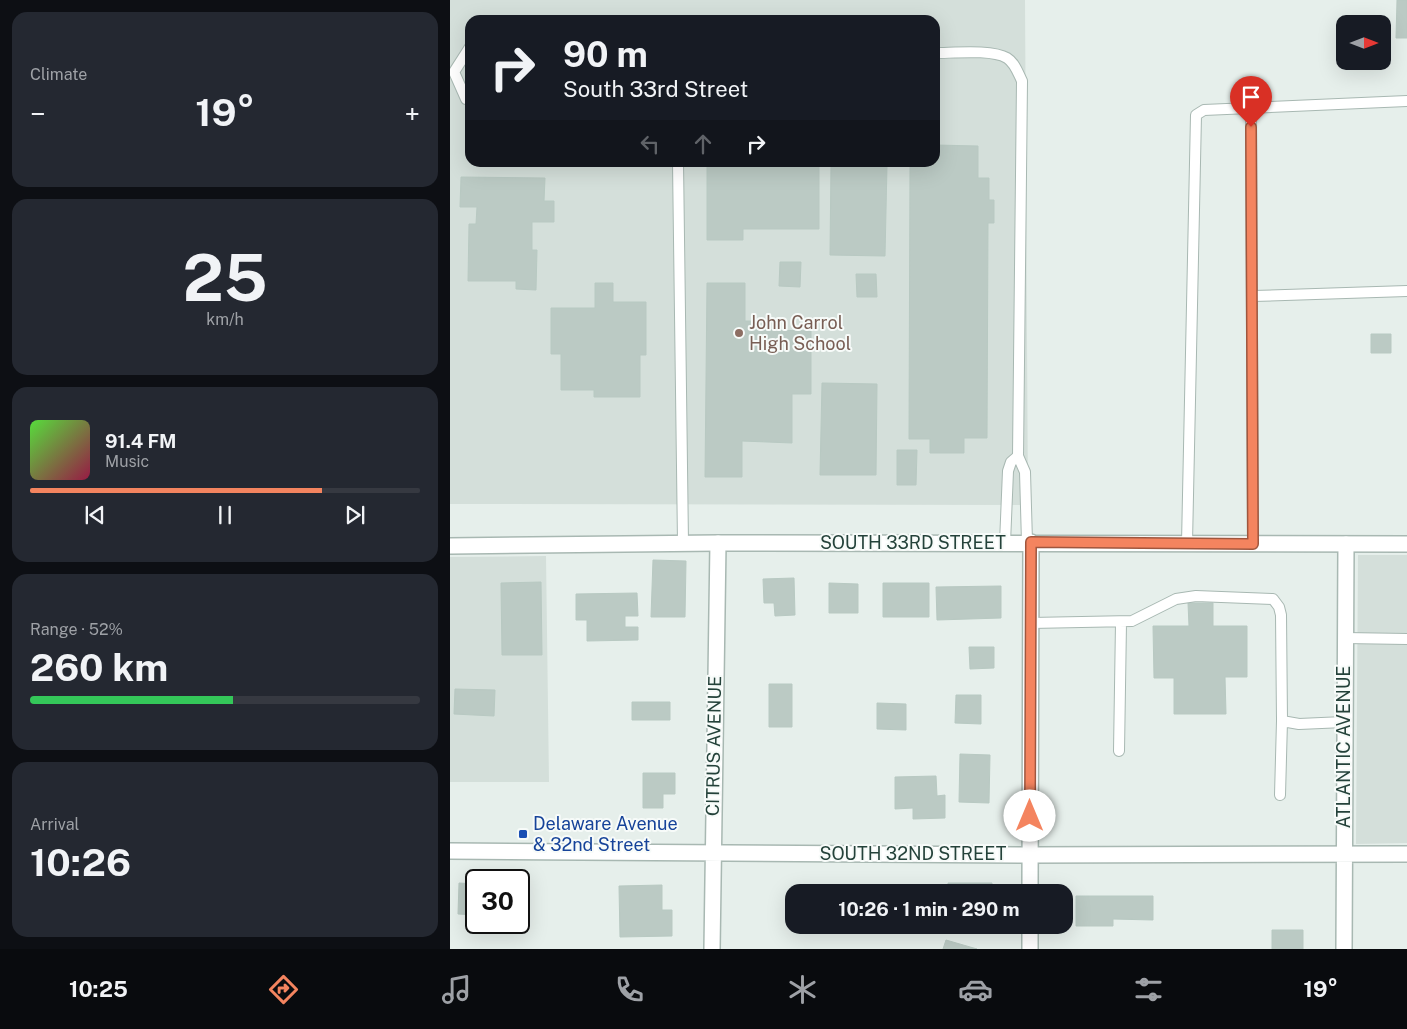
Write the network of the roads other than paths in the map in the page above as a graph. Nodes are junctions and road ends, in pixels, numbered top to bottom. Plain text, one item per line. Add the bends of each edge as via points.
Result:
1 (940, 53) edge
2 (465, 54) edge
3 (452, 72) edge
4 (465, 97) edge
5 (1407, 100) edge
6 (1251, 108) junction
7 (678, 167) edge
8 (1407, 291) edge
9 (1253, 296) junction
10 (1018, 456) junction
11 (1005, 542) junction
12 (1029, 542) junction
13 (718, 543) junction
14 (1187, 543) junction
15 (683, 544) junction
16 (1253, 544) junction
17 (1346, 544) junction
18 (1407, 544) edge
19 (450, 546) edge
20 (1031, 623) junction
21 (1121, 623) junction
22 (1345, 638) junction
23 (1407, 639) edge
24 (1282, 721) junction
25 (1344, 722) junction
26 (1119, 751) dead end
27 (1280, 795) dead end
28 (450, 851) edge
29 (712, 853) junction
30 (1407, 854) edge
31 (1030, 855) junction
32 (1344, 855) junction
33 (1030, 884) edge
34 (1030, 934) edge
35 (712, 949) edge
36 (1030, 949) edge
37 (1344, 949) edge

1 - 10 lane via 995,54 1007,58 1022,81
2 - 3 lane
3 - 4 lane
5 - 6 lane
6 - 9 lane
6 - 14 lane via 1204,110 1196,115
7 - 15 lane
8 - 9 lane
9 - 16 lane
10 - 11 lane via 1011,462 1008,472
10 - 12 lane via 1025,472
11 - 12 street, SOUTH 33RD STREET
11 - 13 street, SOUTH 33RD STREET
12 - 14 street, SOUTH 33RD STREET
12 - 20 street
13 - 15 street, SOUTH 33RD STREET
13 - 29 street, CITRUS AVENUE
14 - 16 street, SOUTH 33RD STREET
15 - 19 street, SOUTH 33RD STREET
16 - 17 street, SOUTH 33RD STREET
17 - 18 street, SOUTH 33RD STREET
17 - 22 street, ATLANTIC AVENUE
20 - 21 lane
20 - 31 street
21 - 24 lane via 1132,621 1176,599 1196,596 1273,599 1281,615
21 - 26 lane
22 - 23 lane
22 - 25 street, ATLANTIC AVENUE
24 - 25 lane via 1300,724
24 - 27 lane
25 - 32 street, ATLANTIC AVENUE
28 - 29 street, SOUTH 32ND STREET
29 - 31 street, SOUTH 32ND STREET
29 - 35 street, CITRUS AVENUE
30 - 32 street, SOUTH 32ND STREET
31 - 32 street, SOUTH 32ND STREET
31 - 33 street
32 - 37 street, ATLANTIC AVENUE
34 - 36 street

